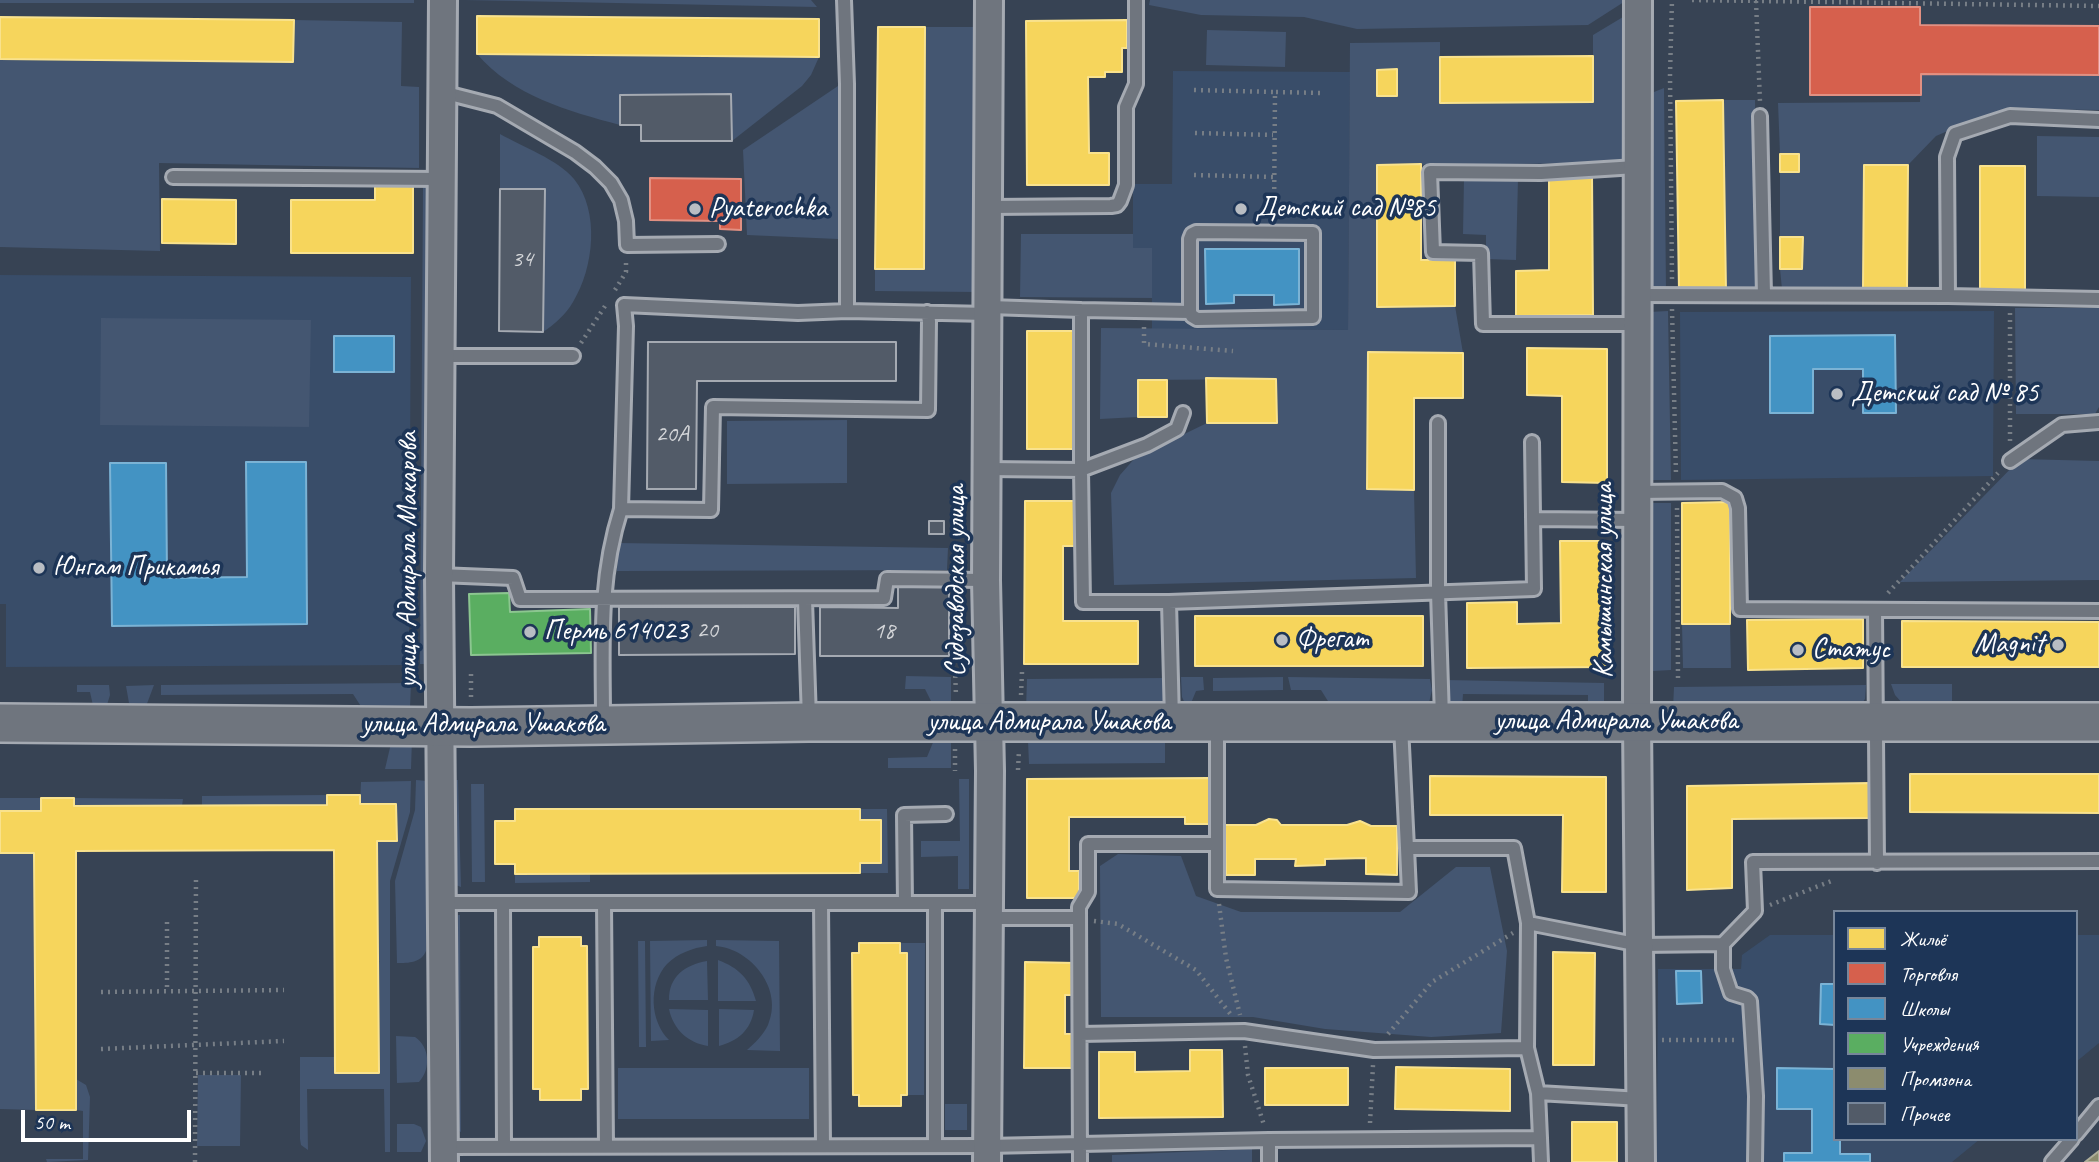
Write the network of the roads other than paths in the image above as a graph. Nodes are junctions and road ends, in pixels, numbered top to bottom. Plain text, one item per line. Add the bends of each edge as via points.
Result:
1 (443, 0) edge
2 (844, 0) edge
3 (989, 0) edge
4 (1136, 0) edge
5 (1638, 0) edge
6 (442, 92) junction
7 (1760, 116) road end
8 (2099, 120) edge
9 (1636, 167) junction
10 (173, 177) dead end
11 (441, 179) junction
12 (989, 207) junction
13 (718, 244) dead end
14 (1636, 295) junction
15 (1764, 296) junction
16 (1948, 296) junction
17 (2099, 299) edge
18 (989, 310) junction
19 (1082, 310) junction
20 (847, 311) junction
21 (928, 312) junction
22 (1190, 312) junction
23 (1637, 324) junction
24 (440, 356) junction
25 (573, 356) dead end
26 (1183, 412) dead end
27 (2099, 422) edge
28 (1438, 423) dead end
29 (1532, 442) dead end
30 (2010, 461) road end
31 (988, 469) junction
32 (1081, 470) junction
33 (1637, 492) junction
34 (621, 509) junction
35 (1533, 519) junction
36 (1637, 520) junction
37 (439, 575) junction
38 (986, 580) junction
39 (1438, 592) junction
40 (603, 600) junction
41 (805, 600) junction
42 (1169, 602) junction
43 (1875, 610) junction
44 (2099, 611) edge
45 (973, 716) junction
46 (1637, 721) junction
47 (809, 722) junction
48 (1172, 722) junction
49 (1401, 722) junction
50 (1442, 722) junction
51 (2099, 722) edge
52 (0, 723) edge
53 (1217, 723) junction
54 (1876, 723) junction
55 (603, 724) junction
56 (440, 726) junction
57 (946, 814) dead end
58 (1217, 844) junction
59 (1407, 848) junction
60 (2099, 861) edge
61 (1877, 863) junction
62 (821, 902) junction
63 (905, 902) junction
64 (935, 902) junction
65 (442, 903) junction
66 (503, 903) junction
67 (604, 903) junction
68 (990, 910) junction
69 (1079, 918) junction
70 (1528, 923) junction
71 (1723, 944) junction
72 (1640, 945) junction
73 (1080, 1034) junction
74 (1527, 1048) junction
75 (1538, 1093) junction
76 (1642, 1099) junction
77 (2099, 1106) edge
78 (2078, 1131) edge
79 (1540, 1138) junction
80 (1269, 1140) junction
81 (2069, 1141) edge
82 (1080, 1143) junction
83 (504, 1146) junction
84 (606, 1146) junction
85 (822, 1146) junction
86 (935, 1146) junction
87 (444, 1154) edge
88 (987, 1154) edge
89 (1080, 1162) edge
90 (1269, 1162) edge
91 (1541, 1162) edge
92 (1641, 1162) edge
93 (1755, 1162) edge
94 (2052, 1162) edge

1 - 6 street, улица Адмирала Макарова
2 - 20 lane
3 - 12 street, Судозаводская улица
4 - 12 lane via 1136,84 1126,107 1126,185 1121,201 1111,206
5 - 9 street, Камышинская улица
6 - 11 street, улица Адмирала Макарова
6 - 13 lane via 497,106 595,167 621,200 626,245
7 - 15 lane
8 - 16 lane via 2010,116 1955,134 1947,157
9 - 14 street, Камышинская улица
9 - 23 lane via 1541,173 1430,172 1433,252 1481,253 1483,324
10 - 11 lane
11 - 24 street, улица Адмирала Макарова
12 - 18 street, Судозаводская улица
14 - 15 lane
14 - 23 street, Камышинская улица
15 - 16 lane
16 - 17 lane
18 - 19 lane
18 - 21 lane
18 - 31 street, Судозаводская улица
19 - 22 lane
19 - 32 lane
20 - 21 lane
20 - 34 lane via 624,305
21 - 34 lane via 928,410 713,407 711,510
22 - 22 lane via 1192,234 1313,233 1313,317 1197,319
23 - 33 street, Камышинская улица
24 - 25 lane
24 - 37 street, улица Адмирала Макарова
26 - 32 lane via 1177,429
27 - 30 lane via 2063,425
28 - 39 lane
29 - 35 lane
31 - 32 lane
31 - 38 street, Судозаводская улица
32 - 42 lane via 1083,602
33 - 36 street, Камышинская улица
33 - 43 lane via 1722,491 1735,498 1740,609
34 - 40 lane via 610,543
35 - 36 lane
35 - 39 lane via 1534,589
36 - 46 street, Камышинская улица
37 - 40 lane via 513,578 520,599
37 - 56 street, улица Адмирала Макарова
38 - 41 lane via 887,579 884,598
38 - 45 street, Судозаводская улица
39 - 42 lane
39 - 50 lane
40 - 41 lane
40 - 55 lane
41 - 47 lane
42 - 48 lane
43 - 44 lane
43 - 54 lane
45 - 47 street, улица Адмирала Ушакова
45 - 48 street, улица Адмирала Ушакова
45 - 68 street, Судозаводская улица
46 - 50 street, улица Адмирала Ушакова
46 - 54 street, улица Адмирала Ушакова
46 - 72 street, Камышинская улица
47 - 55 street, улица Адмирала Ушакова
48 - 53 street, улица Адмирала Ушакова
49 - 50 street, улица Адмирала Ушакова
49 - 53 street, улица Адмирала Ушакова
49 - 59 lane
51 - 54 street, улица Адмирала Ушакова
52 - 56 street, улица Адмирала Ушакова
53 - 58 lane
54 - 61 lane
55 - 56 street, улица Адмирала Ушакова
56 - 65 street, улица Адмирала Макарова
57 - 63 lane via 904,815
58 - 59 lane via 1217,889 1409,892
58 - 69 lane via 1088,844 1088,892 1079,907
59 - 70 lane via 1514,848
60 - 61 lane
61 - 71 lane via 1753,862 1755,911
62 - 63 lane
62 - 67 lane
62 - 85 lane
63 - 64 lane
64 - 68 lane
64 - 86 lane
65 - 66 lane
65 - 87 street, улица Адмирала Макарова
66 - 67 lane
66 - 83 lane
67 - 84 lane
68 - 69 lane
68 - 88 street, Судозаводская улица
69 - 73 lane
70 - 72 lane
70 - 74 lane
71 - 72 lane
71 - 93 lane via 1729,989 1750,1001
72 - 76 street, Камышинская улица
73 - 74 lane via 1244,1031 1374,1050
73 - 82 lane
74 - 75 lane
75 - 76 lane
75 - 79 lane
76 - 92 street, Камышинская улица
77 - 78 lane
79 - 80 lane
79 - 91 lane
80 - 82 lane
80 - 90 lane
81 - 94 lane
82 - 88 lane
82 - 89 lane
83 - 84 lane
83 - 87 lane
84 - 85 lane
85 - 86 lane
86 - 88 lane

